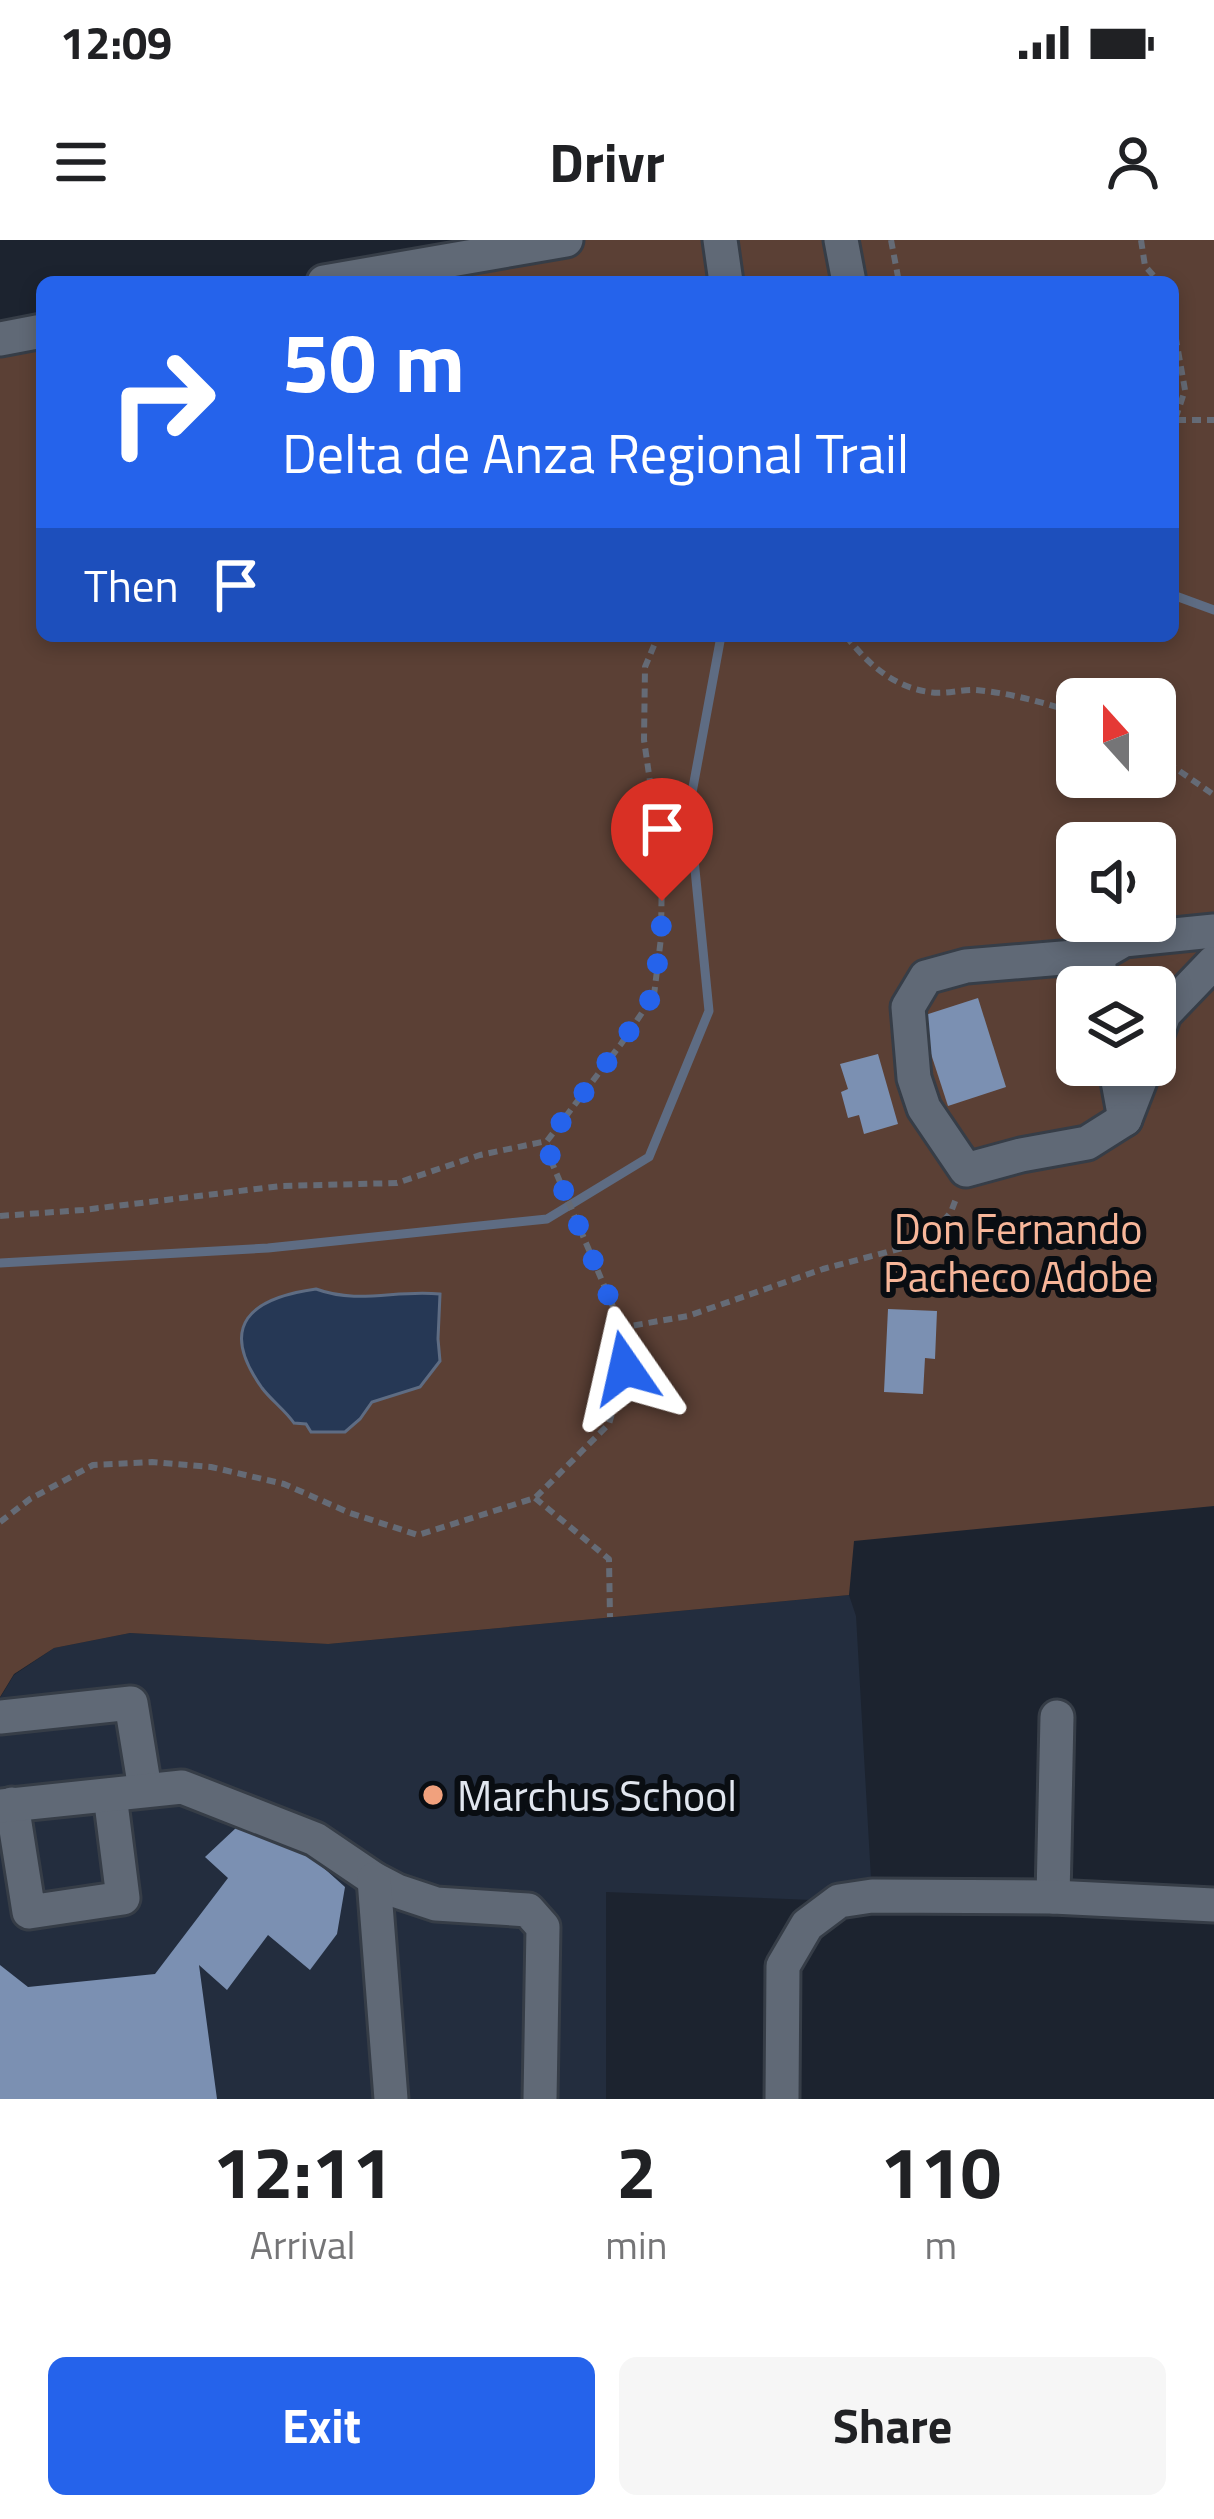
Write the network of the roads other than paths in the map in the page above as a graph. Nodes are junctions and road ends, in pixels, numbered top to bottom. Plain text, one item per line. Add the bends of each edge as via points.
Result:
1 (566, 240) edge
2 (720, 240) edge
3 (841, 240) edge
4 (423, 263) edge
5 (355, 276) edge
6 (725, 276) edge
7 (848, 276) edge
8 (1, 332) edge
9 (36, 332) edge
10 (1214, 932) edge
11 (1214, 962) edge
12 (1104, 966) edge
13 (1056, 969) edge
14 (1176, 1002) edge
15 (1119, 1086) edge
16 (1138, 1086) edge
17 (1125, 1119) junction
18 (0, 1717) edge
19 (1057, 1718) dead end
20 (145, 1789) junction
21 (110, 1795) junction
22 (6, 1805) edge
23 (374, 1879) junction
24 (1053, 1897) junction
25 (1214, 1905) edge
26 (391, 2099) edge
27 (540, 2099) edge
28 (782, 2099) edge

1 - 4 street
2 - 6 street
3 - 7 street
4 - 5 street
8 - 9 street
10 - 12 street via 1124,940
11 - 14 street
13 - 17 street via 966,966 926,977 908,1007 924,1108 966,1170 1087,1143
15 - 17 street
16 - 17 street
18 - 20 street via 131,1703
19 - 24 street
20 - 21 street
20 - 23 street via 182,1786 315,1839
21 - 22 street
21 - 22 street via 123,1898 29,1912
23 - 26 street
23 - 27 street via 436,1904 528,1910 538,1918
24 - 25 street
24 - 28 street via 839,1901 807,1925 782,1966

